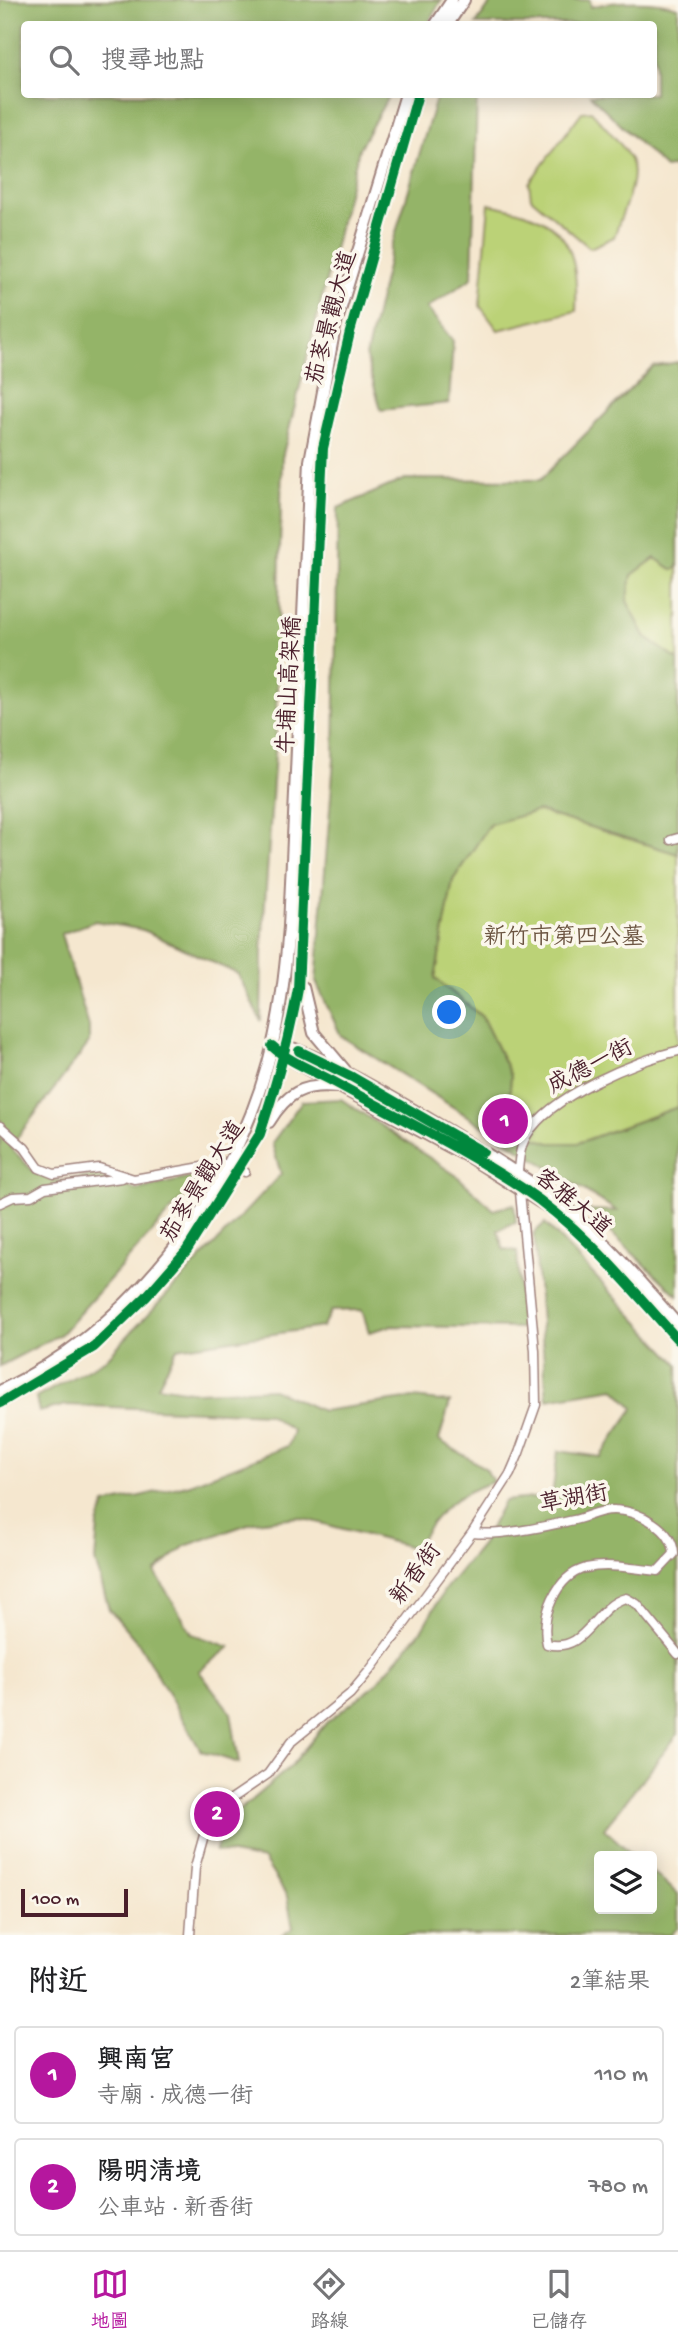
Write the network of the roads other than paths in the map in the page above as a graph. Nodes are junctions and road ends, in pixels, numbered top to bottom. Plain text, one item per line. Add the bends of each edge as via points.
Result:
1 (452, 0) edge
2 (464, 0) edge
3 (438, 21) edge
4 (451, 21) edge
5 (406, 98) edge
6 (417, 98) edge
7 (306, 558) joint
8 (318, 558) joint
9 (300, 814) junction
10 (300, 959) junction
11 (272, 1046) junction
12 (286, 1051) junction
13 (678, 1051) edge
14 (352, 1077) junction
15 (344, 1087) junction
16 (0, 1126) edge
17 (260, 1135) junction
18 (238, 1168) junction
19 (518, 1171) junction
20 (134, 1180) junction
21 (521, 1187) junction
22 (0, 1203) edge
23 (678, 1325) edge
24 (678, 1340) edge
25 (0, 1391) edge
26 (0, 1403) edge
27 (472, 1532) junction
28 (678, 1654) edge
29 (190, 1935) edge

1 - 3 street
2 - 4 street
5 - 7 street, 茄苳景觀大道 via 335,327 310,461
6 - 8 street, 茄苳景觀大道 via 329,413
7 - 9 street, 牛埔山高架橋
8 - 9 street, 牛埔山高架橋
9 - 10 street, 茄苳景觀大道
9 - 11 street, 茄苳景觀大道 via 281,1003
10 - 12 street, 茄苳景觀大道
10 - 14 street via 303,996 314,1033
11 - 12 street, 客雅大道
11 - 18 street, 茄苳景觀大道
12 - 14 street, 客雅大道
12 - 15 street, 客雅大道
12 - 17 street, 茄苳景觀大道
13 - 19 street, 成德一街 via 561,1102 527,1134
14 - 19 street, 客雅大道
15 - 17 street via 317,1085 296,1091 281,1103
15 - 21 street, 客雅大道
16 - 20 street via 45,1171 99,1168
17 - 18 street, 茄苳景觀大道
18 - 20 street
18 - 25 street, 茄苳景觀大道 via 139,1290 84,1339
18 - 26 street, 茄苳景觀大道 via 181,1259 146,1297 94,1347
19 - 21 street, 新香街
19 - 23 street, 客雅大道 via 605,1243
20 - 22 street via 60,1185
21 - 24 street, 客雅大道 via 560,1215
21 - 27 street, 新香街 via 536,1405 510,1474
27 - 28 street, 草湖街 via 487,1534 613,1510 625,1511 667,1532 674,1555 657,1571 599,1566 583,1569 567,1581 551,1600 544,1632 547,1644 560,1647 576,1642 612,1601 626,1598
27 - 29 street, 新香街 via 350,1694 291,1742 268,1774 221,1806 208,1821 195,1867

